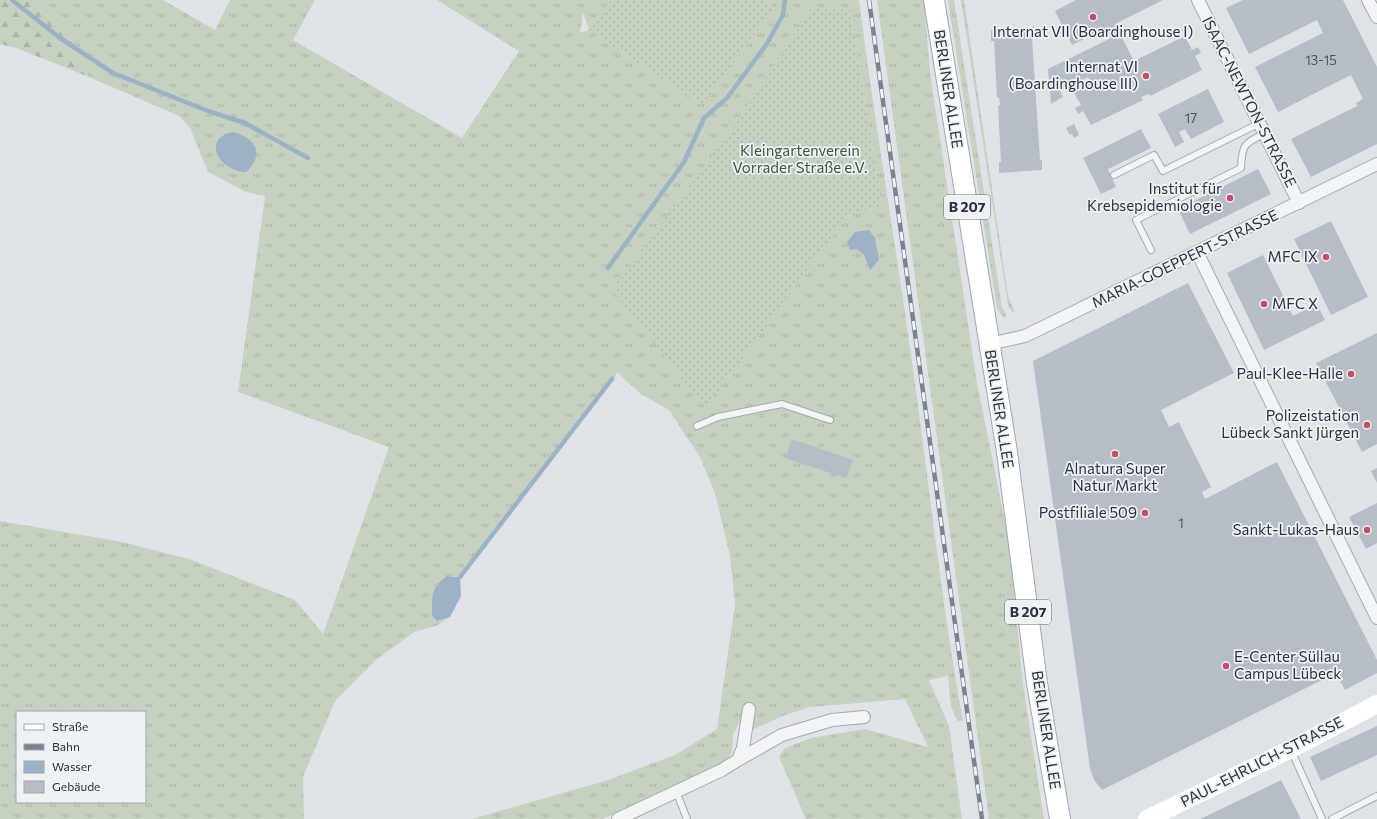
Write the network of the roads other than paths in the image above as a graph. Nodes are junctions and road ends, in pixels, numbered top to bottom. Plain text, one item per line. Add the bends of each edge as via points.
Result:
1 (934, 0) edge
2 (1198, 0) edge
3 (1370, 0) edge
4 (1377, 17) edge
5 (1262, 128) junction
6 (1377, 164) edge
7 (1114, 175) dead end
8 (1299, 203) junction
9 (1151, 250) dead end
10 (1196, 252) junction
11 (989, 344) junction
12 (830, 420) dead end
13 (697, 426) dead end
14 (1377, 618) edge
15 (1377, 704) edge
16 (749, 709) dead end
17 (864, 717) dead end
18 (1290, 749) junction
19 (738, 760) junction
20 (676, 791) junction
21 (1377, 796) edge
22 (633, 816) edge
23 (618, 819) edge
24 (687, 819) edge
25 (1060, 819) edge
26 (1147, 819) edge
27 (1322, 819) edge
28 (1332, 819) edge

1 - 11 main road, BERLINER ALLEE / B 207
2 - 5 street, ISAAC-NEWTON-STRASSE
3 - 4 street
5 - 7 lane via 1162,171 1154,155
5 - 8 street, ISAAC-NEWTON-STRASSE
5 - 9 lane via 1242,151 1241,168 1136,220
6 - 8 street, MARIA-GOEPPERT-STRASSE
8 - 10 street, MARIA-GOEPPERT-STRASSE
10 - 11 street, MARIA-GOEPPERT-STRASSE via 1025,336
10 - 14 street
11 - 25 main road, BERLINER ALLEE / B 207 via 1007,452 1037,683
12 - 13 lane via 782,404 718,417
15 - 18 street, PAUL-EHRLICH-STRASSE
16 - 19 street via 743,748
17 - 19 street via 832,720 782,735
18 - 26 street, PAUL-EHRLICH-STRASSE
18 - 27 lane
19 - 20 street
20 - 22 street
20 - 24 lane
21 - 28 lane
22 - 23 street

